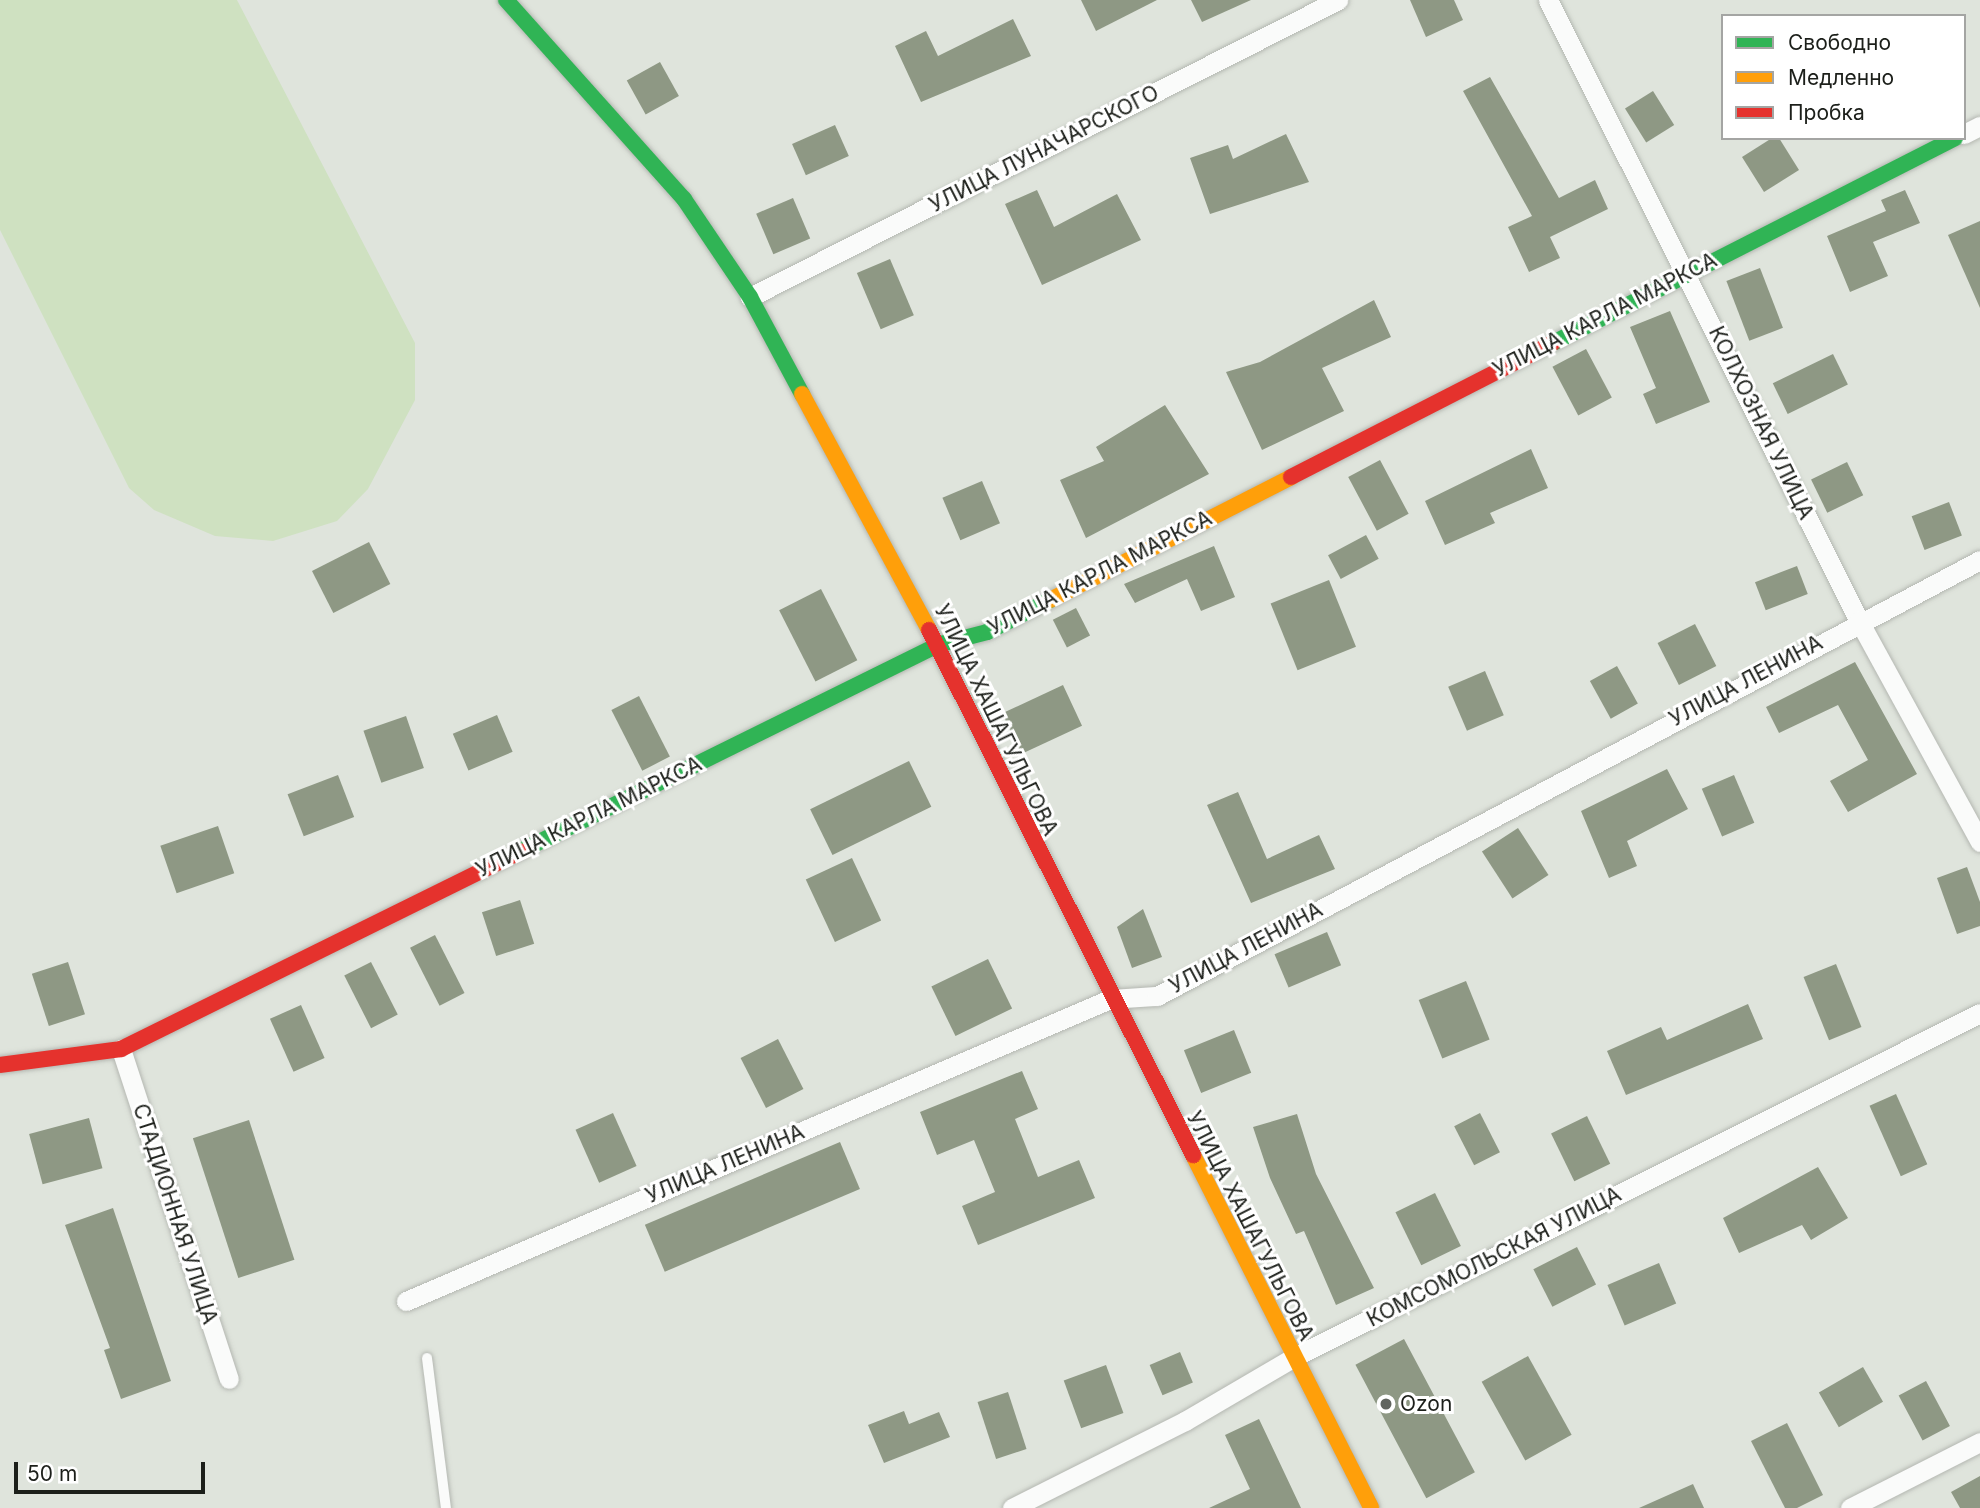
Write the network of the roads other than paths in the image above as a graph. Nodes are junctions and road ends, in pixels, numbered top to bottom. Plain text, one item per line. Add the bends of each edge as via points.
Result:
1 (506, 0) edge
2 (1338, 0) edge
3 (1548, 0) edge
4 (1951, 140) edge
5 (1687, 272) junction
6 (750, 297) junction
7 (1980, 560) edge
8 (1859, 621) junction
9 (937, 645) junction
10 (1980, 842) edge
11 (1110, 999) junction
12 (1980, 1013) edge
13 (121, 1049) junction
14 (0, 1066) edge
15 (406, 1301) dead end
16 (1294, 1357) junction
17 (427, 1359) dead end
18 (229, 1379) dead end
19 (1980, 1442) edge
20 (446, 1508) edge
21 (1012, 1508) edge
22 (1371, 1508) edge
23 (1850, 1508) edge

1 - 6 street, УЛИЦА ХАШАГУЛЬГОВА via 684,199
2 - 6 street, УЛИЦА ЛУНАЧАРСКОГО
3 - 5 street, КОЛХОЗНАЯ УЛИЦА
4 - 5 street, УЛИЦА КАРЛА МАРКСА
5 - 8 street, КОЛХОЗНАЯ УЛИЦА
5 - 9 street, УЛИЦА КАРЛА МАРКСА via 987,632
6 - 9 street, УЛИЦА ХАШАГУЛЬГОВА
7 - 8 street, УЛИЦА ЛЕНИНА
8 - 10 street, КОЛХОЗНАЯ УЛИЦА
8 - 11 street, УЛИЦА ЛЕНИНА via 1157,996
9 - 11 street, УЛИЦА ХАШАГУЛЬГОВА
9 - 13 street, УЛИЦА КАРЛА МАРКСА
11 - 15 street, УЛИЦА ЛЕНИНА
11 - 16 street, УЛИЦА ХАШАГУЛЬГОВА
12 - 16 street, КОМСОМОЛЬСКАЯ УЛИЦА
13 - 14 street, УЛИЦА КАРЛА МАРКСА
13 - 18 street, СТАДИОННАЯ УЛИЦА
16 - 21 street, КОМСОМОЛЬСКАЯ УЛИЦА via 1185,1421
16 - 22 street, УЛИЦА ХАШАГУЛЬГОВА
17 - 20 lane
19 - 23 street

